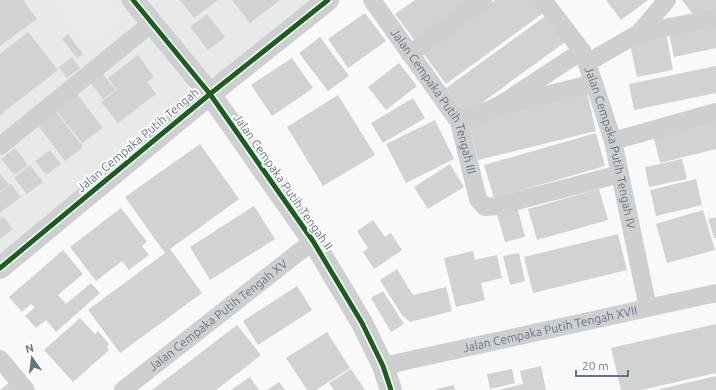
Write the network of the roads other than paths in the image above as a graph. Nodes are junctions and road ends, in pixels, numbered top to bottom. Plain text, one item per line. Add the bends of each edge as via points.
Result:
1 (133, 0) edge
2 (328, 0) edge
3 (372, 0) edge
4 (483, 0) edge
5 (543, 0) edge
6 (667, 0) edge
7 (716, 18) edge
8 (152, 23) junction
9 (639, 33) junction
10 (410, 54) junction
11 (584, 57) junction
12 (594, 83) junction
13 (210, 94) junction
14 (498, 106) junction
15 (716, 112) edge
16 (459, 122) junction
17 (613, 141) junction
18 (0, 146) edge
19 (620, 174) junction
20 (313, 241) junction
21 (0, 268) edge
22 (716, 293) edge
23 (648, 308) junction
24 (0, 359) edge
25 (383, 366) junction
26 (26, 390) edge
27 (123, 390) edge
28 (392, 390) edge

1 - 8 street, Jalan Cempaka Putih Tengah II
2 - 13 street, Jalan Cempaka Putih Tengah
3 - 10 street, Jalan Cempaka Putih Tengah III
4 - 10 street
5 - 11 street, Jalan Cempaka Putih Tengah IV
6 - 9 street
7 - 9 street
8 - 13 street, Jalan Cempaka Putih Tengah II
8 - 18 street
9 - 11 street
10 - 16 street, Jalan Cempaka Putih Tengah III
11 - 12 street, Jalan Cempaka Putih Tengah IV
11 - 14 street
12 - 14 street
12 - 17 street, Jalan Cempaka Putih Tengah IV
13 - 20 street, Jalan Cempaka Putih Tengah II
13 - 21 street, Jalan Cempaka Putih Tengah
14 - 16 street
15 - 17 street
16 - 19 street, Jalan Cempaka Putih Tengah III via 478,199 485,207
17 - 19 street, Jalan Cempaka Putih Tengah IV
19 - 23 street, Jalan Cempaka Putih Tengah IV
20 - 25 street, Jalan Cempaka Putih Tengah II via 362,323
20 - 27 street, Jalan Cempaka Putih Tengah XV
22 - 23 street, Jalan Cempaka Putih Tengah XVII
23 - 25 street, Jalan Cempaka Putih Tengah XVII
24 - 26 street
25 - 28 street, Jalan Cempaka Putih Tengah II

